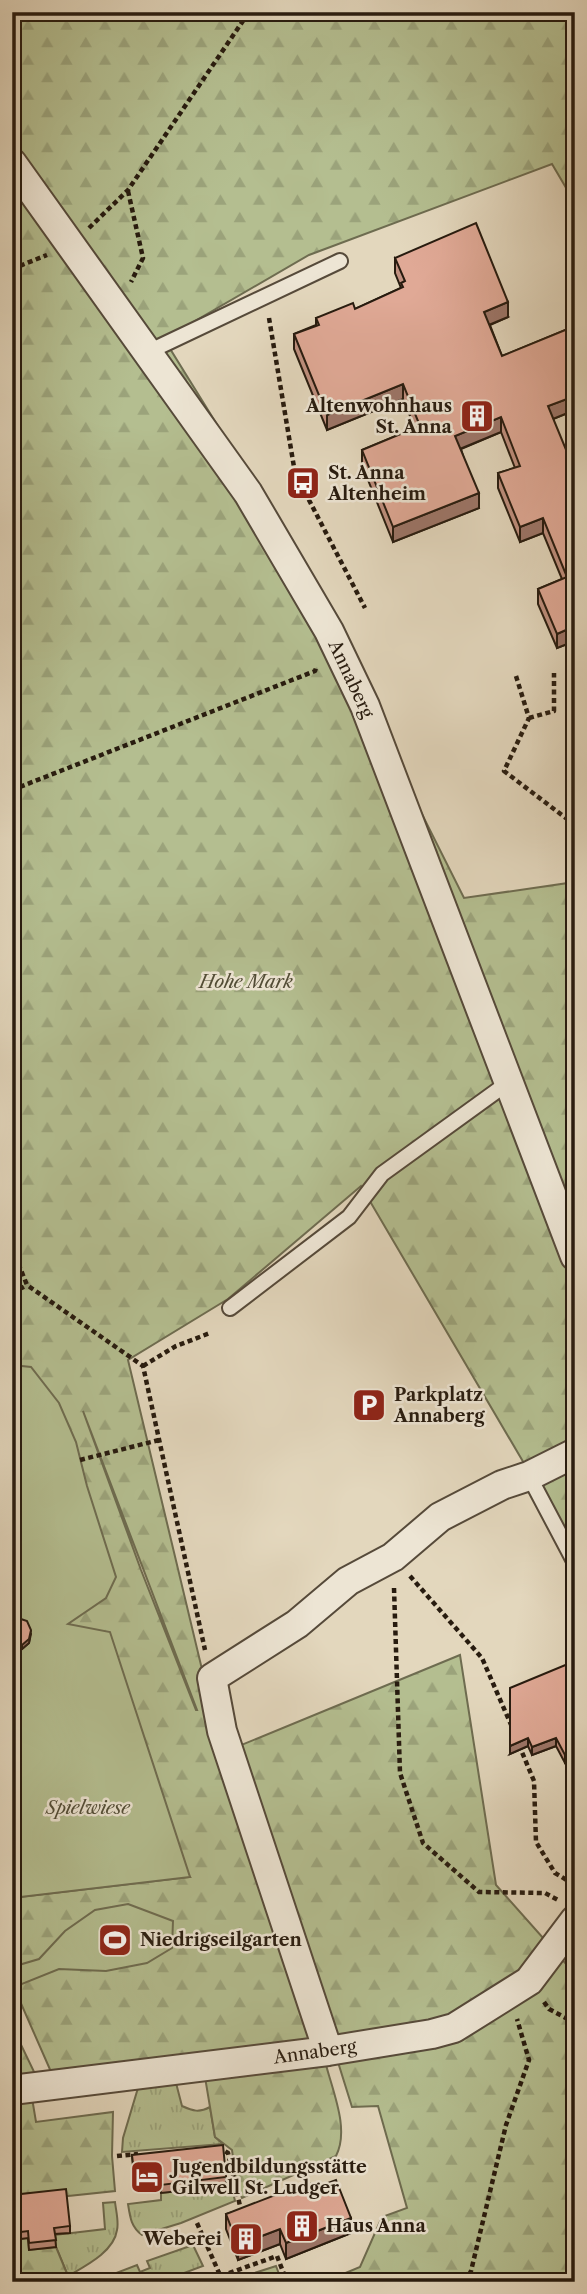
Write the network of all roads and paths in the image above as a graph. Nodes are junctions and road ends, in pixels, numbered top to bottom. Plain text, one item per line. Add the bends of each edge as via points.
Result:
1 (248, 12) edge
2 (12, 163) edge
3 (128, 190) junction
4 (72, 245) junction
5 (340, 261) dead end
6 (265, 296) junction
7 (116, 311) junction
8 (148, 352) junction
9 (365, 608) dead end
10 (329, 631) junction
11 (554, 673) dead end
12 (516, 676) dead end
13 (529, 718) junction
14 (12, 790) edge
15 (575, 825) edge
16 (509, 1082) junction
17 (12, 1248) edge
18 (575, 1256) edge
19 (27, 1285) junction
20 (12, 1293) edge
21 (230, 1308) dead end
22 (210, 1334) dead end
23 (143, 1366) junction
24 (159, 1440) junction
25 (575, 1453) edge
26 (80, 1461) dead end
27 (529, 1476) junction
28 (393, 1556) junction
29 (575, 1563) edge
30 (212, 1678) junction
31 (575, 1885) edge
32 (570, 1912) edge
33 (520, 1987) junction
34 (575, 2023) edge
35 (328, 2051) junction
36 (12, 2091) edge
37 (207, 2148) edge
38 (140, 2154) edge
39 (117, 2156) dead end
40 (240, 2206) edge
41 (197, 2223) dead end
42 (575, 2272) edge
43 (222, 2279) edge
44 (288, 2282) edge
45 (465, 2282) edge
46 (560, 2282) edge

1 - 3 path
2 - 4 street, Annaberg
3 - 4 path
3 - 7 path via 143,258
4 - 7 street, Annaberg
5 - 6 lane
6 - 8 lane
6 - 9 path via 295,473
7 - 8 street, Annaberg
8 - 10 street, Annaberg via 248,493
10 - 14 path via 314,671
10 - 16 street, Annaberg via 365,706
11 - 13 path via 554,711
12 - 13 path
13 - 15 path via 503,771
16 - 18 street, Annaberg
16 - 21 lane via 382,1174 349,1217
17 - 19 path
19 - 20 path
19 - 23 path
22 - 23 path via 176,1346
23 - 24 path
24 - 26 path
24 - 30 path
25 - 27 street
27 - 28 street via 440,1517
27 - 29 lane
28 - 30 street via 348,1581 297,1624
28 - 31 path via 482,1658 534,1781 536,1842 555,1873
28 - 32 path via 400,1773 423,1843 479,1892 545,1893
30 - 35 street via 222,1731
32 - 33 street, Annaberg
33 - 34 path
33 - 35 street, Annaberg via 454,2028
33 - 45 path via 529,2060 506,2125
35 - 36 street, Annaberg
37 - 40 path via 220,2147 228,2153
38 - 39 path
41 - 43 path
42 - 46 path
43 - 44 path via 277,2256

